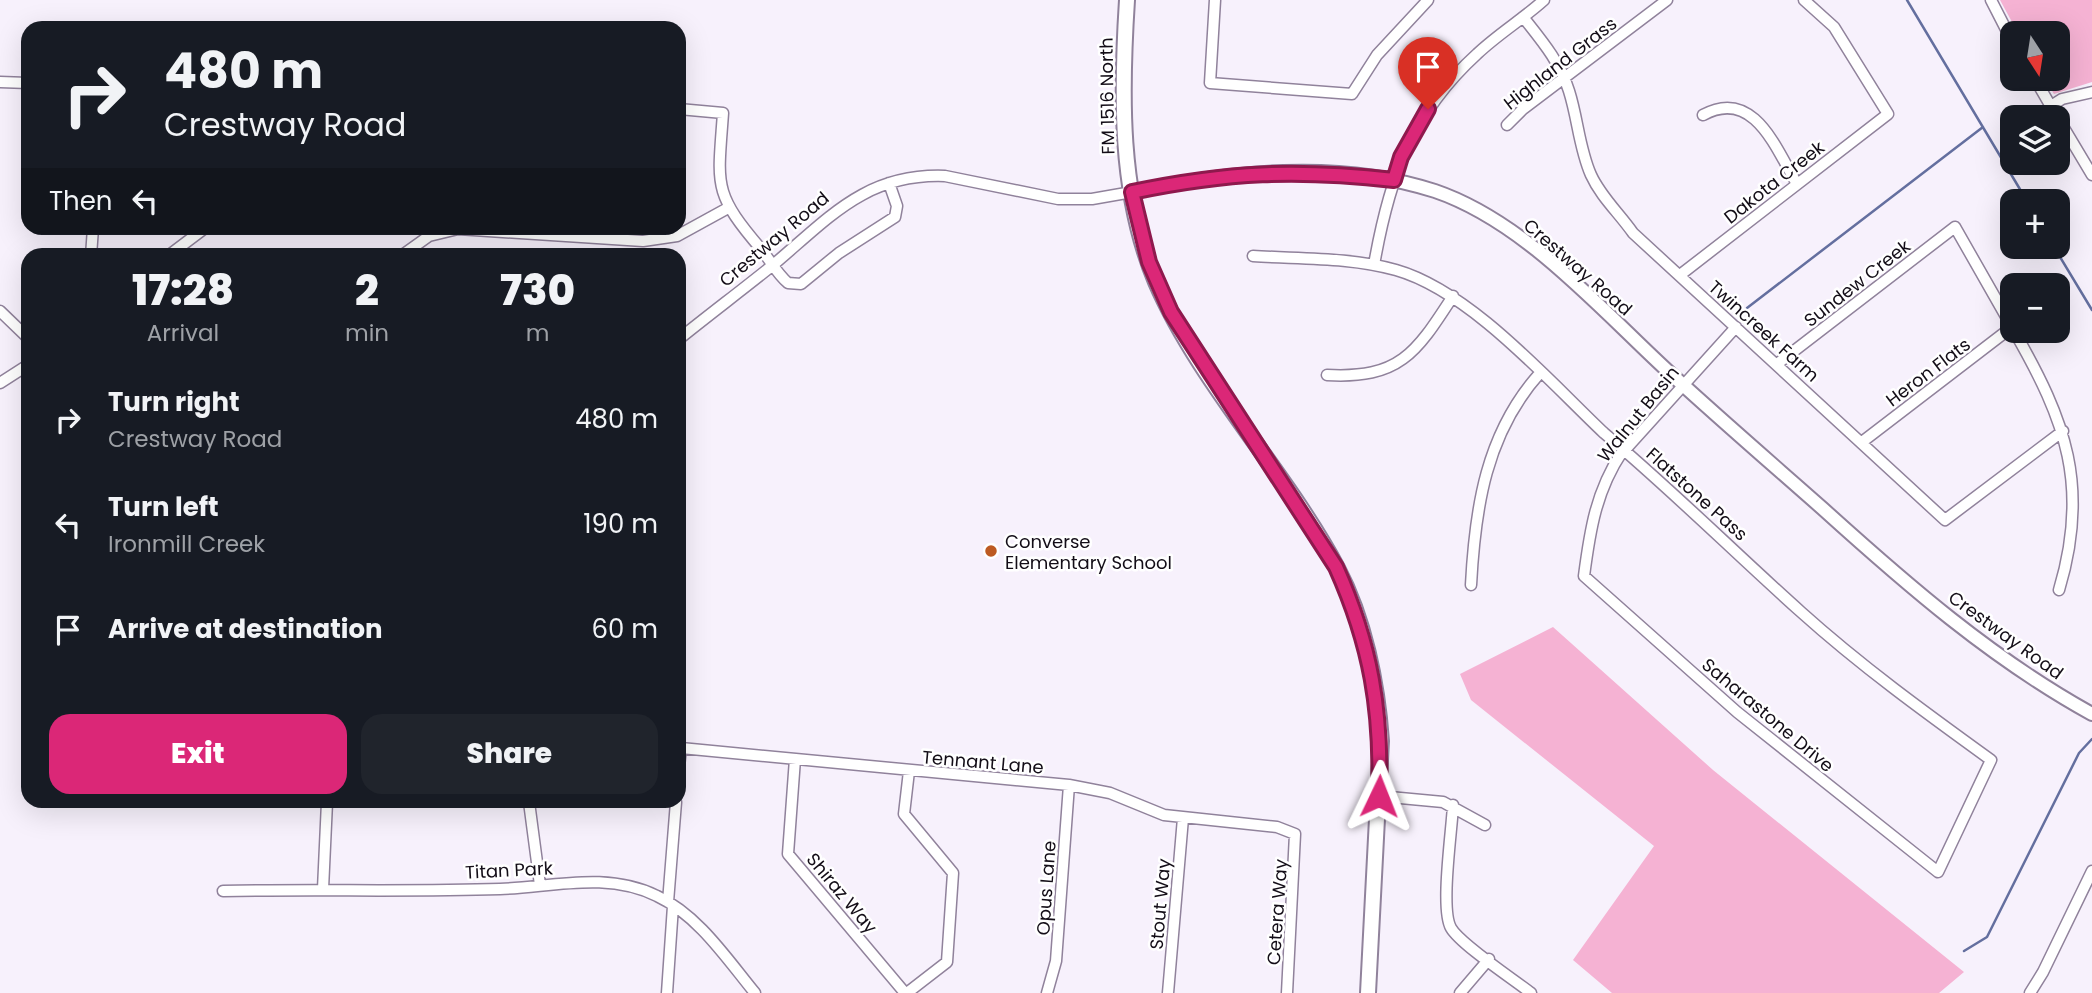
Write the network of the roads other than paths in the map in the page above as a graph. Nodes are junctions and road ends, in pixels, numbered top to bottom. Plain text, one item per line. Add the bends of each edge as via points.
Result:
1 (1127, 0) edge
2 (1215, 0) edge
3 (1426, 0) edge
4 (1544, 0) edge
5 (1667, 0) edge
6 (1804, 0) edge
7 (1990, 0) edge
8 (1523, 17) junction
9 (2001, 21) edge
10 (1564, 77) junction
11 (0, 82) edge
12 (21, 83) edge
13 (2092, 92) edge
14 (2053, 105) edge
15 (686, 110) edge
16 (1703, 115) dead end
17 (1507, 125) dead end
18 (2070, 138) edge
19 (2092, 175) edge
20 (1394, 180) junction
21 (889, 183) junction
22 (1797, 184) junction
23 (1132, 192) junction
24 (728, 208) junction
25 (686, 231) edge
26 (196, 235) edge
27 (432, 235) edge
28 (574, 235) edge
29 (679, 235) edge
30 (179, 248) edge
31 (411, 248) edge
32 (1253, 256) dead end
33 (774, 264) junction
34 (1374, 265) junction
35 (1680, 275) junction
36 (1452, 296) junction
37 (2000, 305) edge
38 (0, 311) edge
39 (1736, 327) junction
40 (21, 331) edge
41 (686, 333) edge
42 (2000, 338) edge
43 (2022, 343) edge
44 (1777, 364) junction
45 (21, 370) edge
46 (1540, 373) junction
47 (1327, 375) dead end
48 (0, 383) edge
49 (1682, 384) junction
50 (2063, 431) junction
51 (1862, 442) junction
52 (1625, 450) junction
53 (1584, 576) joint
54 (1471, 585) dead end
55 (2059, 590) dead end
56 (2092, 714) edge
57 (686, 749) edge
58 (795, 760) junction
59 (909, 771) junction
60 (1069, 785) junction
61 (1379, 796) junction
62 (1453, 805) junction
63 (327, 808) edge
64 (530, 808) edge
65 (676, 808) edge
66 (1183, 818) junction
67 (1485, 825) dead end
68 (1296, 834) joint
69 (2092, 871) edge
70 (1938, 872) joint
71 (540, 885) junction
72 (323, 889) junction
73 (223, 891) dead end
74 (670, 904) junction
75 (1489, 959) junction
76 (667, 993) edge
77 (755, 993) edge
78 (906, 993) edge
79 (1047, 993) edge
80 (1168, 993) edge
81 (1287, 993) edge
82 (1368, 993) edge
83 (1460, 993) edge
84 (1531, 993) edge
85 (2030, 993) edge

1 - 23 main road, FM 1516 North via 1124,123
2 - 3 street via 1210,83 1352,94 1377,55
4 - 8 street
5 - 10 street, Highland Grass
6 - 22 street, Dakota Creek via 1834,27 1888,114
7 - 9 street
8 - 10 street, Twincreek Farm via 1555,57
8 - 20 street via 1478,52 1443,88 1408,144
10 - 17 street, Highland Grass
10 - 35 street, Twincreek Farm via 1578,141 1598,189 1633,233
11 - 12 street
13 - 14 street
15 - 24 street via 723,113 719,174
16 - 22 street via 1730,107 1755,117
18 - 19 street
20 - 23 street, Crestway Road via 1259,172 1202,177
20 - 34 street
20 - 49 street, Crestway Road via 1466,204 1511,230
21 - 23 street, Crestway Road via 945,176 1073,200
21 - 33 street, Crestway Road via 843,204
21 - 33 street via 897,206 895,217 801,284 788,283
22 - 35 street, Dakota Creek
23 - 61 main road, FM 1516 North via 1149,262 1171,312 1336,567 1349,596 1359,621 1379,715
24 - 25 street
24 - 33 street
26 - 30 street
27 - 31 street
28 - 29 street via 654,241
32 - 34 street, Flatstone Pass
33 - 41 street, Crestway Road
34 - 36 street, Flatstone Pass via 1405,273
35 - 39 street, Twincreek Farm
36 - 46 street, Flatstone Pass
36 - 47 street via 1422,343 1403,360 1372,374
37 - 44 street, Sundew Creek via 1955,227
38 - 40 street
39 - 44 street, Twincreek Farm
39 - 49 street, Walnut Basin
42 - 51 street, Heron Flats
43 - 50 street
44 - 51 street, Twincreek Farm
45 - 48 street
46 - 52 street, Flatstone Pass
46 - 54 street via 1507,421 1487,467 1474,526
49 - 52 street, Walnut Basin
49 - 56 street, Crestway Road via 1969,634
50 - 51 street, Twincreek Farm via 1945,520
50 - 55 street via 2074,499 2072,537
52 - 53 street, Walnut Basin via 1596,501
52 - 70 street, Flatstone Pass via 1802,613 1991,760
53 - 70 street, Saharastone Drive via 1737,712
57 - 58 street, Tennant Lane
58 - 59 street, Tennant Lane
58 - 78 street, Shiraz Way via 788,853
59 - 60 street, Tennant Lane
59 - 78 street via 904,814 953,873 947,962
60 - 66 street, Tennant Lane via 1110,793 1150,811
60 - 79 street, Opus Lane via 1056,961
61 - 62 street
61 - 82 main road, FM 1516 North
62 - 67 street
62 - 75 street via 1447,916 1462,942
63 - 72 street
64 - 71 street
65 - 74 street
66 - 68 street, Tennant Lane via 1277,827
66 - 80 street, Stout Way
68 - 81 street, Cetera Way
69 - 85 street
71 - 72 street, Titan Park
71 - 74 street, Titan Park via 609,882 657,895
72 - 73 street, Titan Park
74 - 76 street
74 - 77 street, Titan Park via 712,940
75 - 83 street
75 - 84 street

